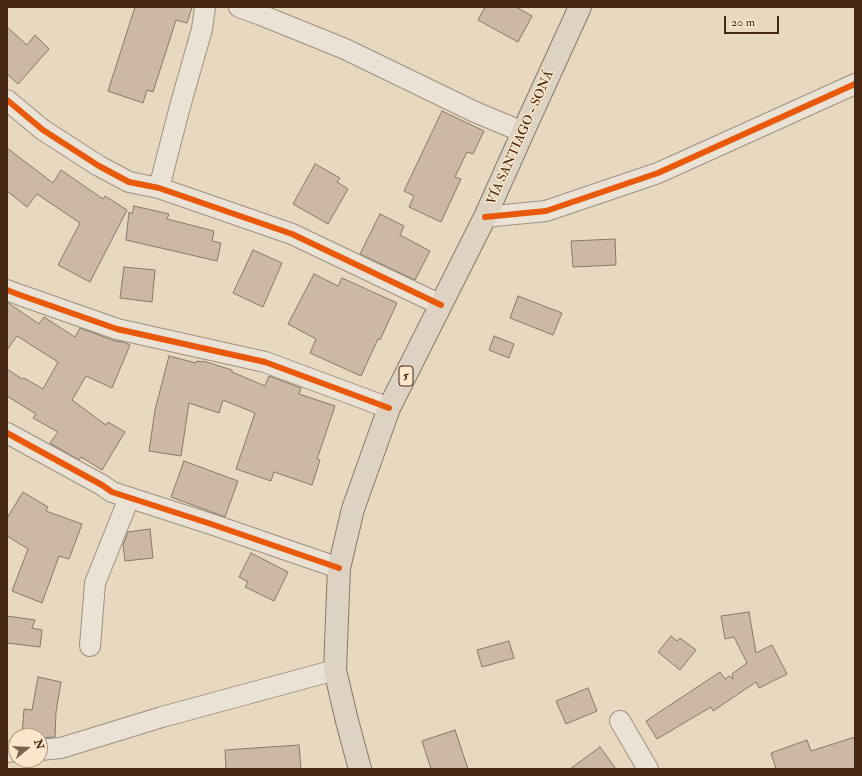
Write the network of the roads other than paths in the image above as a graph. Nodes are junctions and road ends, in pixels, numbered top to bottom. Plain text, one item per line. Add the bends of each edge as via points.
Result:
1 (205, 7) edge
2 (239, 7) edge
3 (580, 7) edge
4 (855, 84) edge
5 (7, 100) edge
6 (523, 132) junction
7 (159, 188) junction
8 (485, 217) junction
9 (7, 290) edge
10 (441, 305) junction
11 (389, 408) junction
12 (7, 433) edge
13 (129, 498) junction
14 (339, 568) junction
15 (90, 646) dead end
16 (335, 670) junction
17 (620, 721) dead end
18 (48, 749) edge
19 (360, 769) edge
20 (648, 769) edge

1 - 7 street via 202,29
2 - 6 street via 345,49 475,112
3 - 6 main road, VÍA SANTIAGO - SONÁ / 5
4 - 8 street via 658,173 546,211
5 - 7 street via 43,130 99,166 129,182
6 - 8 main road, VÍA SANTIAGO - SONÁ / 5
7 - 10 street via 292,234
8 - 10 main road, VÍA SANTIAGO - SONÁ / 5
9 - 11 street via 117,328 265,362
10 - 11 main road, VÍA SANTIAGO - SONÁ / 5
11 - 14 main road, VÍA SANTIAGO - SONÁ / 5 via 353,509
12 - 13 street via 112,492
13 - 14 street
13 - 15 street via 95,583
14 - 16 main road, VÍA SANTIAGO - SONÁ / 5
16 - 18 street via 162,717 61,748
16 - 19 main road, VÍA SANTIAGO - SONÁ / 5
17 - 20 street

